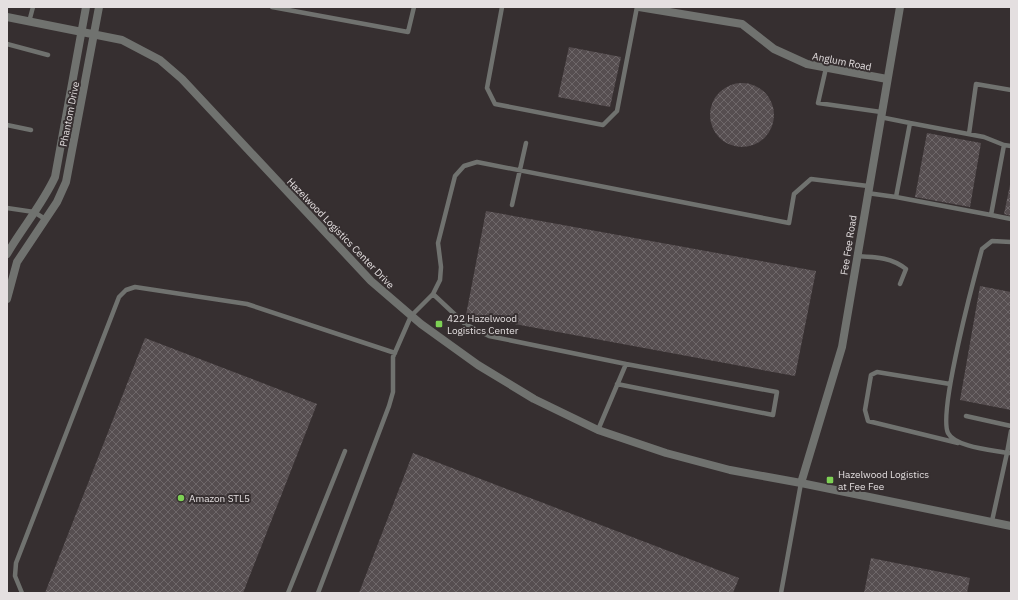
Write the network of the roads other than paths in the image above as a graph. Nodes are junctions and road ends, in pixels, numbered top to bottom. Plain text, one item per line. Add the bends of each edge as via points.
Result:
1 (33, 7) edge
2 (86, 7) edge
3 (99, 7) edge
4 (272, 7) edge
5 (414, 7) edge
6 (502, 7) edge
7 (638, 7) edge
8 (900, 7) edge
9 (7, 17) edge
10 (29, 22) junction
11 (82, 33) junction
12 (94, 35) junction
13 (7, 44) edge
14 (48, 54) dead end
15 (826, 68) junction
16 (887, 79) junction
17 (1011, 90) edge
18 (881, 114) junction
19 (910, 123) junction
20 (7, 125) edge
21 (31, 130) dead end
22 (969, 134) junction
23 (526, 143) dead end
24 (1004, 145) junction
25 (1011, 146) edge
26 (520, 171) junction
27 (867, 189) junction
28 (896, 197) junction
29 (512, 205) dead end
30 (7, 208) edge
31 (34, 212) junction
32 (991, 215) junction
33 (45, 219) junction
34 (1011, 219) edge
35 (1011, 242) edge
36 (7, 254) edge
37 (856, 256) junction
38 (900, 284) dead end
39 (433, 294) junction
40 (7, 299) edge
41 (411, 316) junction
42 (395, 353) junction
43 (626, 364) junction
44 (617, 384) junction
45 (950, 384) junction
46 (966, 416) dead end
47 (1011, 426) edge
48 (598, 430) junction
49 (1011, 431) edge
50 (958, 443) junction
51 (345, 452) dead end
52 (1009, 453) edge
53 (801, 483) junction
54 (992, 521) junction
55 (1011, 526) edge
56 (22, 593) edge
57 (288, 593) edge
58 (318, 593) edge
59 (781, 593) edge

1 - 10 lane
2 - 11 street, Phantom Drive
3 - 12 street, Phantom Drive
4 - 5 lane via 408,32
6 - 7 lane via 487,88 495,104 603,125 617,110
7 - 15 street, Anglum Road via 742,24 774,49 806,64
8 - 16 street, Fee Fee Road
9 - 10 street
10 - 11 street
11 - 12 street
11 - 31 street, Phantom Drive via 55,177 46,197
12 - 33 street, Phantom Drive via 66,182 57,202
12 - 41 street, Hazelwood Logistics Center Drive via 122,40 160,60 182,79 371,282
13 - 14 lane
15 - 16 street, Anglum Road
15 - 18 lane via 818,103
16 - 18 street, Fee Fee Road
17 - 22 lane via 976,84
18 - 19 lane
18 - 27 street, Fee Fee Road
19 - 22 lane
19 - 28 lane
20 - 21 lane
22 - 24 lane
23 - 26 lane
24 - 25 lane
24 - 32 lane
26 - 27 lane via 789,224 794,194 811,179
26 - 29 lane
26 - 39 lane via 477,162 464,166 455,176 438,243 440,280
27 - 28 lane
27 - 37 street, Fee Fee Road
28 - 32 lane
30 - 31 lane
31 - 33 lane
31 - 36 street, Phantom Drive
32 - 34 lane
33 - 40 street, Phantom Drive via 17,262
35 - 45 lane via 992,241 982,249
37 - 38 lane via 897,262 906,269
37 - 53 street, Fee Fee Road via 842,346
39 - 41 lane
39 - 43 lane via 465,324 489,336
41 - 42 lane
41 - 48 street, Hazelwood Logistics Center Drive via 478,365 534,399
42 - 56 lane via 247,304 135,287 126,290 119,297 16,563 15,576
42 - 58 lane via 390,406
43 - 44 lane
43 - 44 lane via 777,392 773,416
44 - 48 lane
45 - 50 lane via 946,422 948,434
45 - 50 lane via 877,372 871,375 865,410 868,421
46 - 47 lane
48 - 53 street, Hazelwood Logistics Center Drive via 730,470
49 - 52 lane
50 - 52 lane
51 - 57 lane
52 - 54 lane
53 - 54 street, Hazelwood Logistics Center Drive
53 - 59 lane
54 - 55 street, Hazelwood Logistics Center Drive

